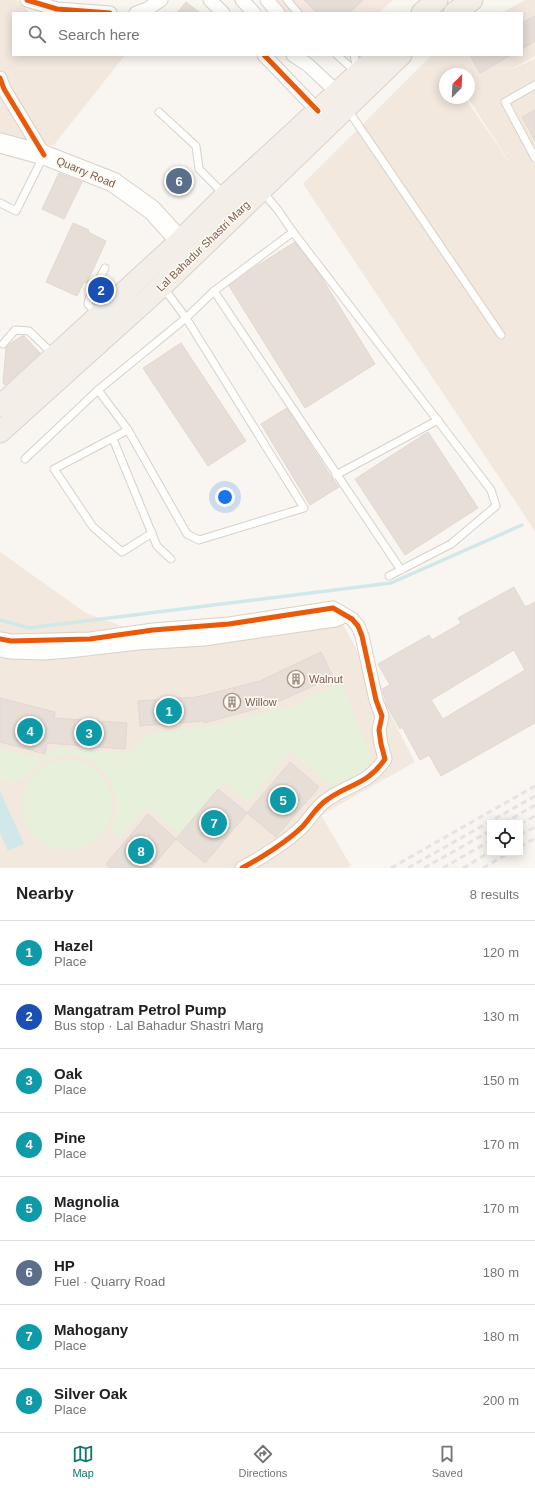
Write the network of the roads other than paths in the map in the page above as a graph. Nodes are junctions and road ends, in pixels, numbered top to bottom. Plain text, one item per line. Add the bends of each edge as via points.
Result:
1 (27, 0) edge
2 (161, 0) edge
3 (210, 0) edge
4 (242, 0) edge
5 (267, 0) edge
6 (287, 0) edge
7 (437, 0) edge
8 (472, 0) edge
9 (97, 12) edge
10 (140, 12) edge
11 (222, 12) edge
12 (253, 12) edge
13 (277, 12) edge
14 (297, 12) edge
15 (423, 12) edge
16 (455, 12) edge
17 (265, 56) edge
18 (296, 56) edge
19 (339, 56) edge
20 (376, 56) edge
21 (400, 56) edge
22 (307, 60) edge
23 (356, 64) edge
24 (0, 78) edge
25 (535, 85) edge
26 (343, 100) junction
27 (318, 111) junction
28 (159, 112) dead end
29 (0, 143) edge
30 (44, 155) junction
31 (535, 158) edge
32 (262, 190) junction
33 (225, 196) junction
34 (0, 203) edge
35 (293, 232) junction
36 (186, 249) junction
37 (104, 268) dead end
38 (162, 286) junction
39 (214, 291) junction
40 (99, 316) junction
41 (186, 318) junction
42 (501, 335) dead end
43 (3, 344) dead end
44 (55, 356) junction
45 (98, 390) junction
46 (0, 406) edge
47 (438, 420) junction
48 (128, 430) junction
49 (0, 432) edge
50 (113, 439) junction
51 (25, 459) dead end
52 (336, 475) junction
53 (152, 533) junction
54 (171, 559) dead end
55 (401, 570) junction
56 (389, 576) dead end
57 (219, 631) junction
58 (0, 639) edge
59 (0, 650) edge
60 (242, 868) edge

1 - 9 street via 58,9
2 - 10 street
3 - 11 street
4 - 12 street
5 - 13 street
6 - 14 lane
7 - 15 main road
8 - 16 main road
17 - 27 street
18 - 22 street
19 - 23 lane
20 - 23 main road, Lal Bahadur Shastri Marg
21 - 26 main road, Lal Bahadur Shastri Marg
22 - 26 street
23 - 26 main road, Lal Bahadur Shastri Marg
24 - 30 street
25 - 31 lane via 505,102
26 - 27 main road, Lal Bahadur Shastri Marg
26 - 32 main road, Lal Bahadur Shastri Marg
26 - 42 lane
27 - 33 main road, Lal Bahadur Shastri Marg
28 - 33 lane via 196,146 199,169
29 - 30 main road, Quarry Road
30 - 34 lane via 16,211
30 - 36 main road, Quarry Road via 113,182 152,210
32 - 35 lane
32 - 36 main road, Lal Bahadur Shastri Marg
33 - 36 main road, Lal Bahadur Shastri Marg
35 - 39 lane
35 - 47 lane
36 - 38 main road, Lal Bahadur Shastri Marg
36 - 40 main road, Lal Bahadur Shastri Marg
37 - 40 lane via 88,304
38 - 41 lane
38 - 49 main road, Lal Bahadur Shastri Marg
39 - 41 lane
39 - 52 lane
40 - 44 main road, Lal Bahadur Shastri Marg
41 - 45 lane
41 - 48 lane via 304,508 199,540 187,534
43 - 44 lane via 14,330 29,331
44 - 46 main road, Lal Bahadur Shastri Marg
45 - 48 lane
45 - 51 lane
47 - 52 lane
47 - 55 lane via 492,490 496,506 451,544
48 - 50 lane
50 - 53 lane
50 - 53 lane via 54,469 92,528 122,552
52 - 55 lane
53 - 54 lane via 157,546
55 - 56 lane
57 - 58 street via 153,630 90,639
57 - 59 street via 62,651
57 - 60 street via 333,608 352,619 358,626 382,716 379,730 385,759 377,770 362,781 326,799 302,827

